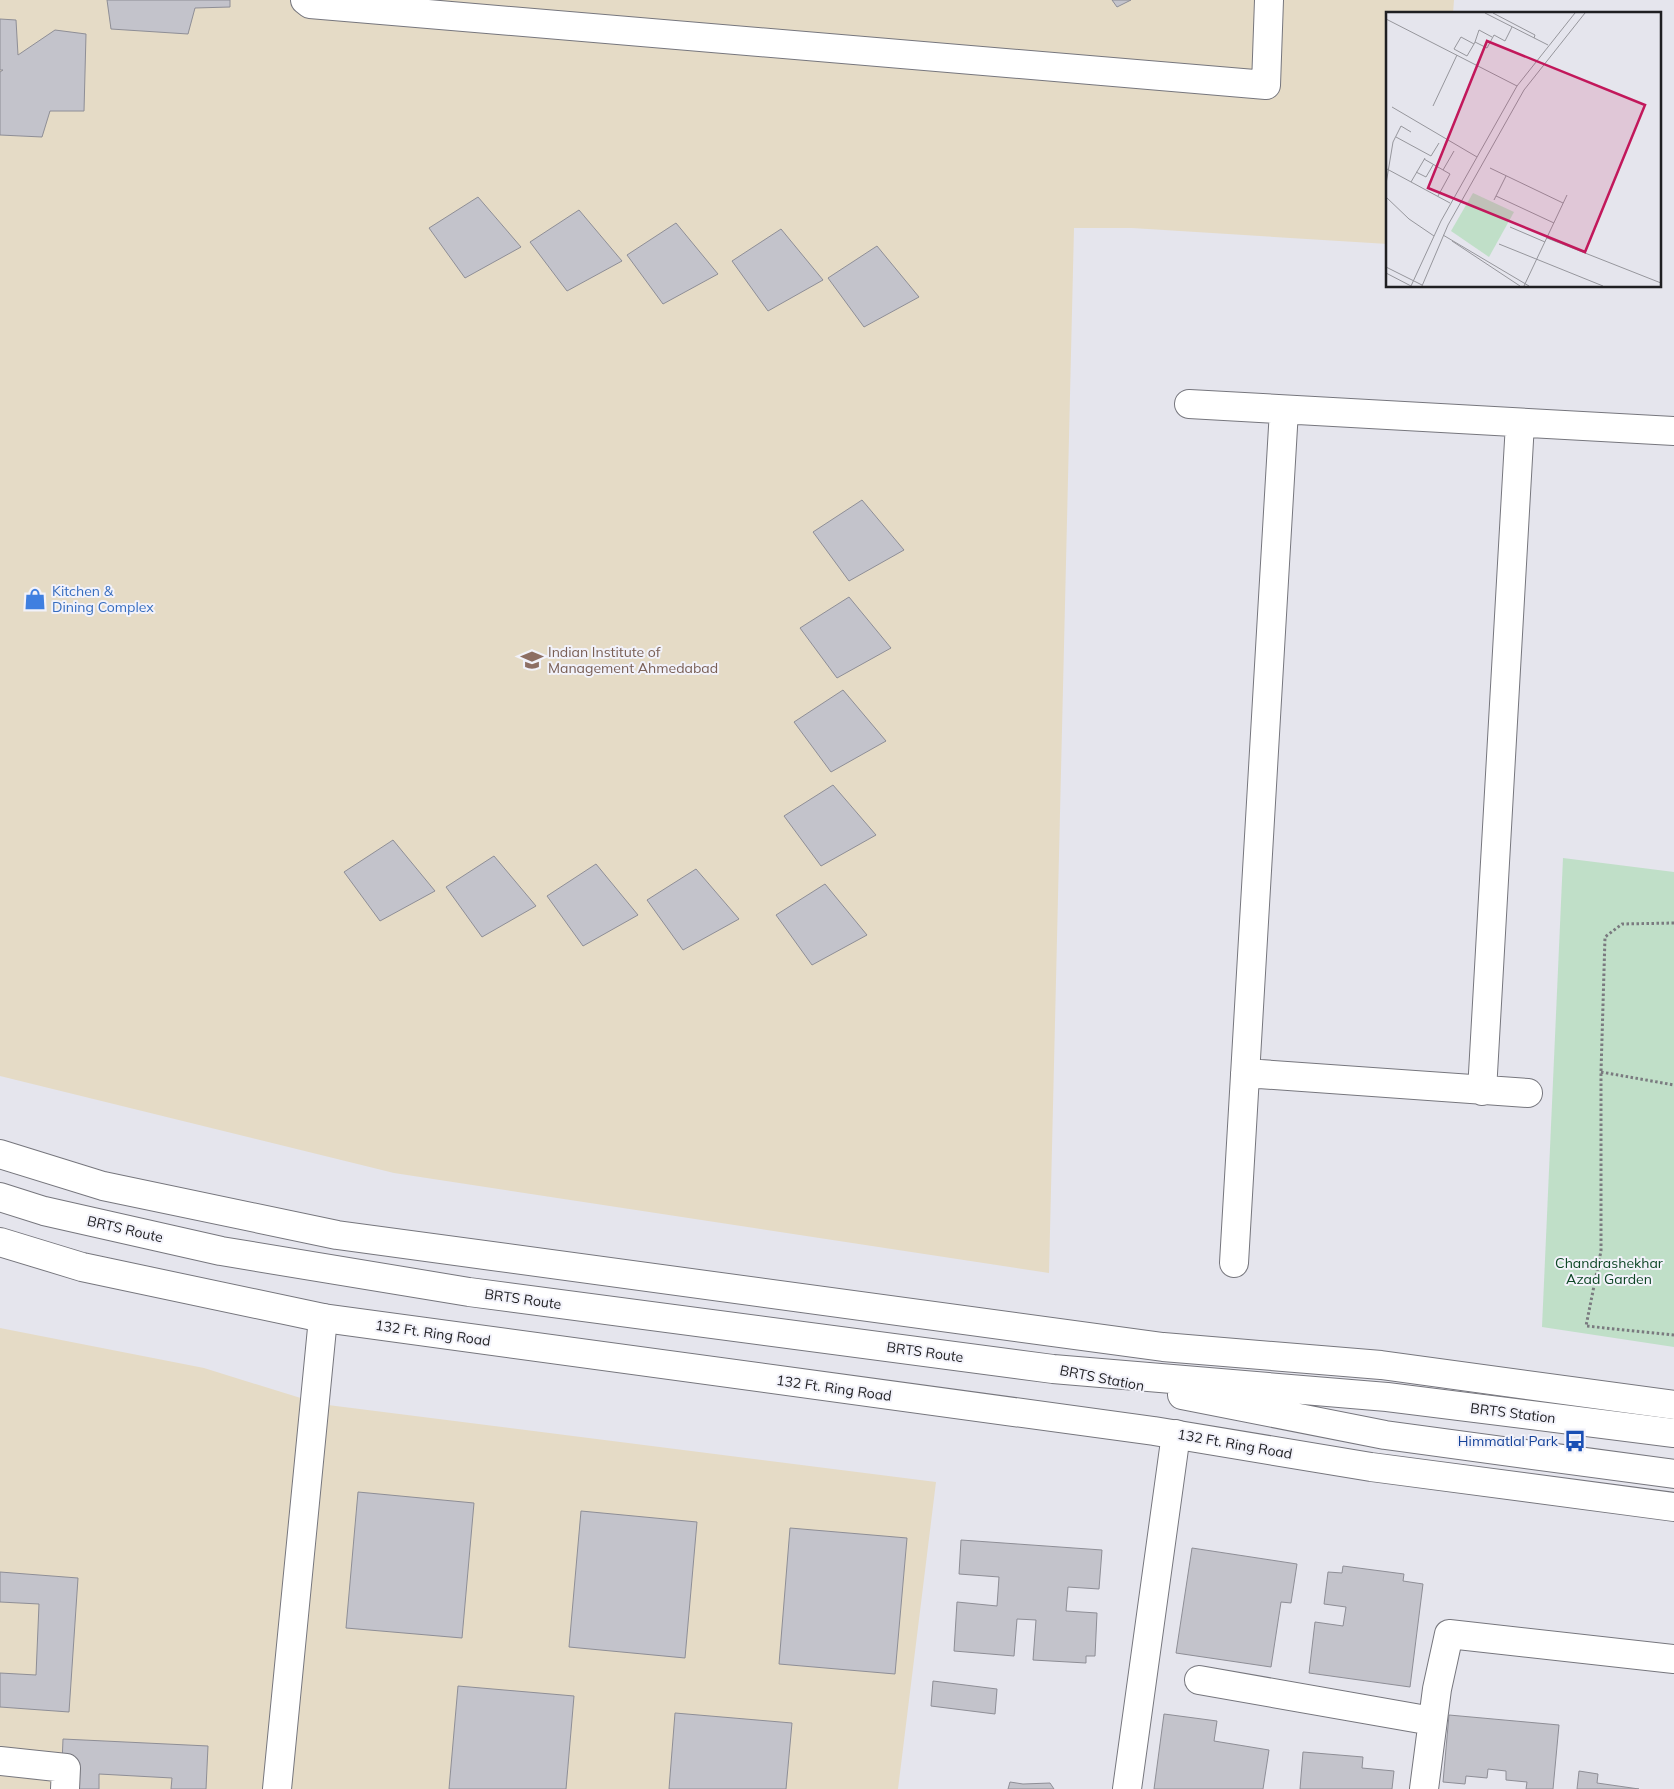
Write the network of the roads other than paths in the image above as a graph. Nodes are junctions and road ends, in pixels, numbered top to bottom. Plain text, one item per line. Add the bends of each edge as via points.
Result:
1 (305, 0) edge
2 (1269, 0) edge
3 (1189, 404) dead end
4 (1284, 410) junction
5 (1520, 423) junction
6 (1674, 431) edge
7 (1245, 1073) junction
8 (1482, 1091) junction
9 (1528, 1093) dead end
10 (0, 1154) edge
11 (0, 1197) edge
12 (0, 1242) edge
13 (1234, 1264) dead end
14 (323, 1318) junction
15 (1052, 1369) junction
16 (1674, 1405) edge
17 (1674, 1433) edge
18 (1176, 1434) junction
19 (1674, 1474) edge
20 (1674, 1507) edge
21 (1674, 1659) edge
22 (1199, 1680) dead end
23 (1432, 1721) junction
24 (0, 1761) edge
25 (65, 1789) edge
26 (276, 1789) edge
27 (1127, 1789) edge
28 (1424, 1789) edge

1 - 2 street via 310,4 1266,85
3 - 4 street
4 - 5 street
4 - 7 street
5 - 6 street
5 - 8 street
7 - 8 street
7 - 13 street
8 - 9 street
10 - 16 street via 103,1186 337,1235 1163,1347 1381,1365
11 - 15 street, BRTS Route via 44,1211 221,1251 469,1292
12 - 14 street, 132 Ft. Ring Road via 82,1267
14 - 18 street, 132 Ft. Ring Road
14 - 26 street
15 - 17 street, BRTS Station via 1387,1397
15 - 19 street, BRTS Station via 1385,1435
18 - 20 street, 132 Ft. Ring Road via 1371,1467
18 - 27 street
21 - 23 street via 1449,1634
22 - 23 street
23 - 28 street
24 - 25 street via 66,1768

